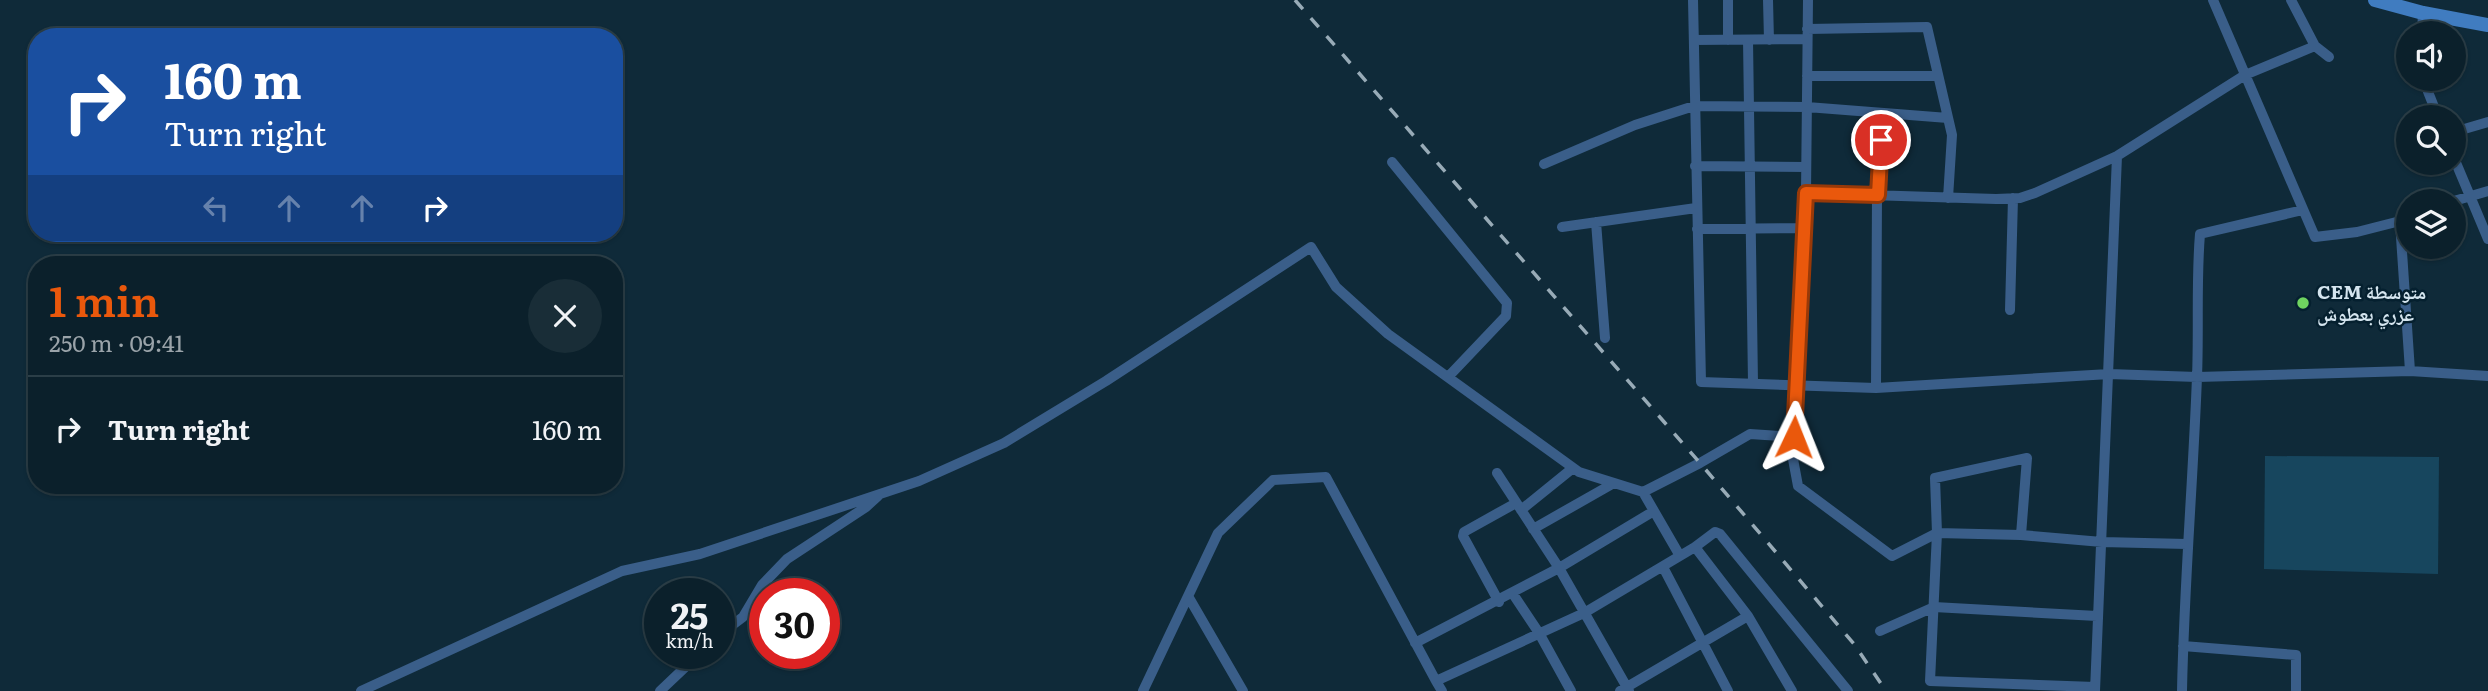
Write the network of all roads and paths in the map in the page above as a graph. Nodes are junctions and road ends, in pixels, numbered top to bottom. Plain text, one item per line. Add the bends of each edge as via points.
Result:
1 (1693, 0) edge
2 (1728, 0) edge
3 (1768, 0) edge
4 (1808, 0) edge
5 (2213, 0) edge
6 (2291, 0) edge
7 (2375, 0) edge
8 (2392, 2) edge
9 (2423, 13) junction
10 (2423, 21) edge
11 (2488, 25) edge
12 (1807, 34) junction
13 (1693, 40) junction
14 (1728, 40) junction
15 (1748, 40) junction
16 (1769, 40) junction
17 (2315, 46) junction
18 (2329, 57) dead end
19 (2245, 75) junction
20 (1807, 76) junction
21 (1938, 76) junction
22 (1695, 106) junction
23 (1749, 107) junction
24 (1807, 107) junction
25 (1882, 113) junction
26 (1948, 118) junction
27 (2488, 122) edge
28 (2466, 128) edge
29 (2117, 156) junction
30 (1392, 162) dead end
31 (1544, 164) dead end
32 (1695, 166) junction
33 (1750, 166) junction
34 (1806, 167) junction
35 (2460, 175) edge
36 (2488, 191) edge
37 (1806, 193) junction
38 (1878, 195) junction
39 (2468, 196) junction
40 (1948, 198) junction
41 (2013, 198) junction
42 (1696, 208) junction
43 (2303, 210) junction
44 (1596, 222) junction
45 (2396, 222) edge
46 (1562, 227) dead end
47 (1804, 228) junction
48 (1697, 229) junction
49 (1751, 229) junction
50 (2488, 239) edge
51 (2406, 259) edge
52 (2010, 310) dead end
53 (1605, 338) dead end
54 (2410, 371) junction
55 (2109, 374) junction
56 (2488, 376) edge
57 (1448, 377) junction
58 (2197, 377) junction
59 (1753, 383) junction
60 (1797, 384) junction
61 (1876, 388) junction
62 (1794, 437) junction
63 (1573, 468) junction
64 (1497, 473) dead end
65 (1614, 483) junction
66 (1643, 492) junction
67 (879, 494) junction
68 (1519, 507) junction
69 (1654, 511) junction
70 (1533, 529) junction
71 (1937, 533) junction
72 (2021, 535) junction
73 (2102, 542) junction
74 (2187, 544) junction
75 (1695, 547) junction
76 (1680, 556) junction
77 (1663, 567) junction
78 (1559, 568) junction
79 (1513, 594) junction
80 (1188, 596) junction
81 (1499, 602) junction
82 (1934, 607) junction
83 (1584, 613) junction
84 (1748, 616) junction
85 (2097, 616) junction
86 (735, 623) edge
87 (1880, 631) dead end
88 (1539, 632) junction
89 (1702, 642) junction
90 (1415, 643) junction
91 (2183, 646) junction
92 (683, 669) edge
93 (1436, 681) junction
94 (2095, 689) edge
95 (1626, 690) edge
96 (360, 691) edge
97 (660, 691) edge
98 (1143, 691) edge
99 (1243, 691) edge
100 (1442, 691) edge
101 (1571, 691) edge
102 (1728, 691) edge
103 (1792, 691) edge
104 (1848, 691) edge
105 (2182, 691) edge
106 (2296, 691) edge

1 - 13 street
2 - 14 street
3 - 16 street
4 - 12 street
5 - 19 street
6 - 17 street
7 - 8 street
8 - 9 street
9 - 10 street
9 - 11 street
12 - 16 street
12 - 20 street
12 - 21 street via 1927,27
13 - 14 street
13 - 22 street
14 - 15 street
15 - 16 street
15 - 23 street
17 - 18 street
17 - 19 street
19 - 29 street
19 - 43 street
20 - 21 street
20 - 24 street
21 - 26 street
22 - 23 street
22 - 31 street via 1635,125
22 - 32 street
23 - 24 street
23 - 33 street
24 - 25 street
24 - 34 street
25 - 26 street
25 - 38 street
26 - 40 street via 1952,135
27 - 28 street
29 - 41 street via 2035,193
29 - 55 street
30 - 57 street via 1507,303 1506,316
32 - 33 street
32 - 42 street
33 - 34 street
33 - 49 street
34 - 37 street
35 - 39 street
36 - 39 street
37 - 38 street
37 - 47 street
38 - 40 street
38 - 61 street
39 - 50 street
40 - 41 street
41 - 52 street
42 - 44 street
42 - 48 street
43 - 45 street via 2315,237
43 - 58 street via 2200,234
44 - 46 street
44 - 53 street
47 - 49 street
47 - 60 street
48 - 49 street
48 - 59 street via 1701,382
49 - 59 street
51 - 54 street
54 - 56 street
54 - 58 street
55 - 58 street
55 - 61 street
55 - 73 street
57 - 63 street
57 - 67 street via 1388,334 1336,287 1311,247 1004,443
58 - 74 street
59 - 60 street
60 - 61 street
60 - 62 street
62 - 66 street via 1750,435
62 - 71 street via 1798,486 1892,556
63 - 65 street
63 - 68 street
64 - 68 street
65 - 66 street
65 - 70 street
66 - 69 street
67 - 86 street via 787,559 761,585
67 - 96 street via 700,554 622,571
68 - 70 street
68 - 81 street via 1463,536
69 - 76 street
69 - 78 street
70 - 78 street
71 - 72 street
71 - 72 street via 1935,478 2027,458
71 - 82 street
72 - 73 street
73 - 74 street
73 - 85 street
74 - 91 street
75 - 76 street
75 - 84 street
75 - 104 street via 1715,532 1720,534
76 - 77 street
77 - 83 street
77 - 89 street
78 - 79 street
78 - 83 street
79 - 81 street
79 - 88 street
80 - 90 street via 1218,533 1273,480 1326,478
80 - 98 street
80 - 99 street
81 - 90 street
82 - 85 street
82 - 87 street
82 - 94 street via 1930,681
83 - 88 street
83 - 95 street
84 - 89 street
84 - 103 street
85 - 94 street
88 - 93 street
88 - 101 street
89 - 95 street
89 - 102 street
90 - 93 street
91 - 105 street
91 - 106 street via 2296,655
92 - 97 street
93 - 100 street

